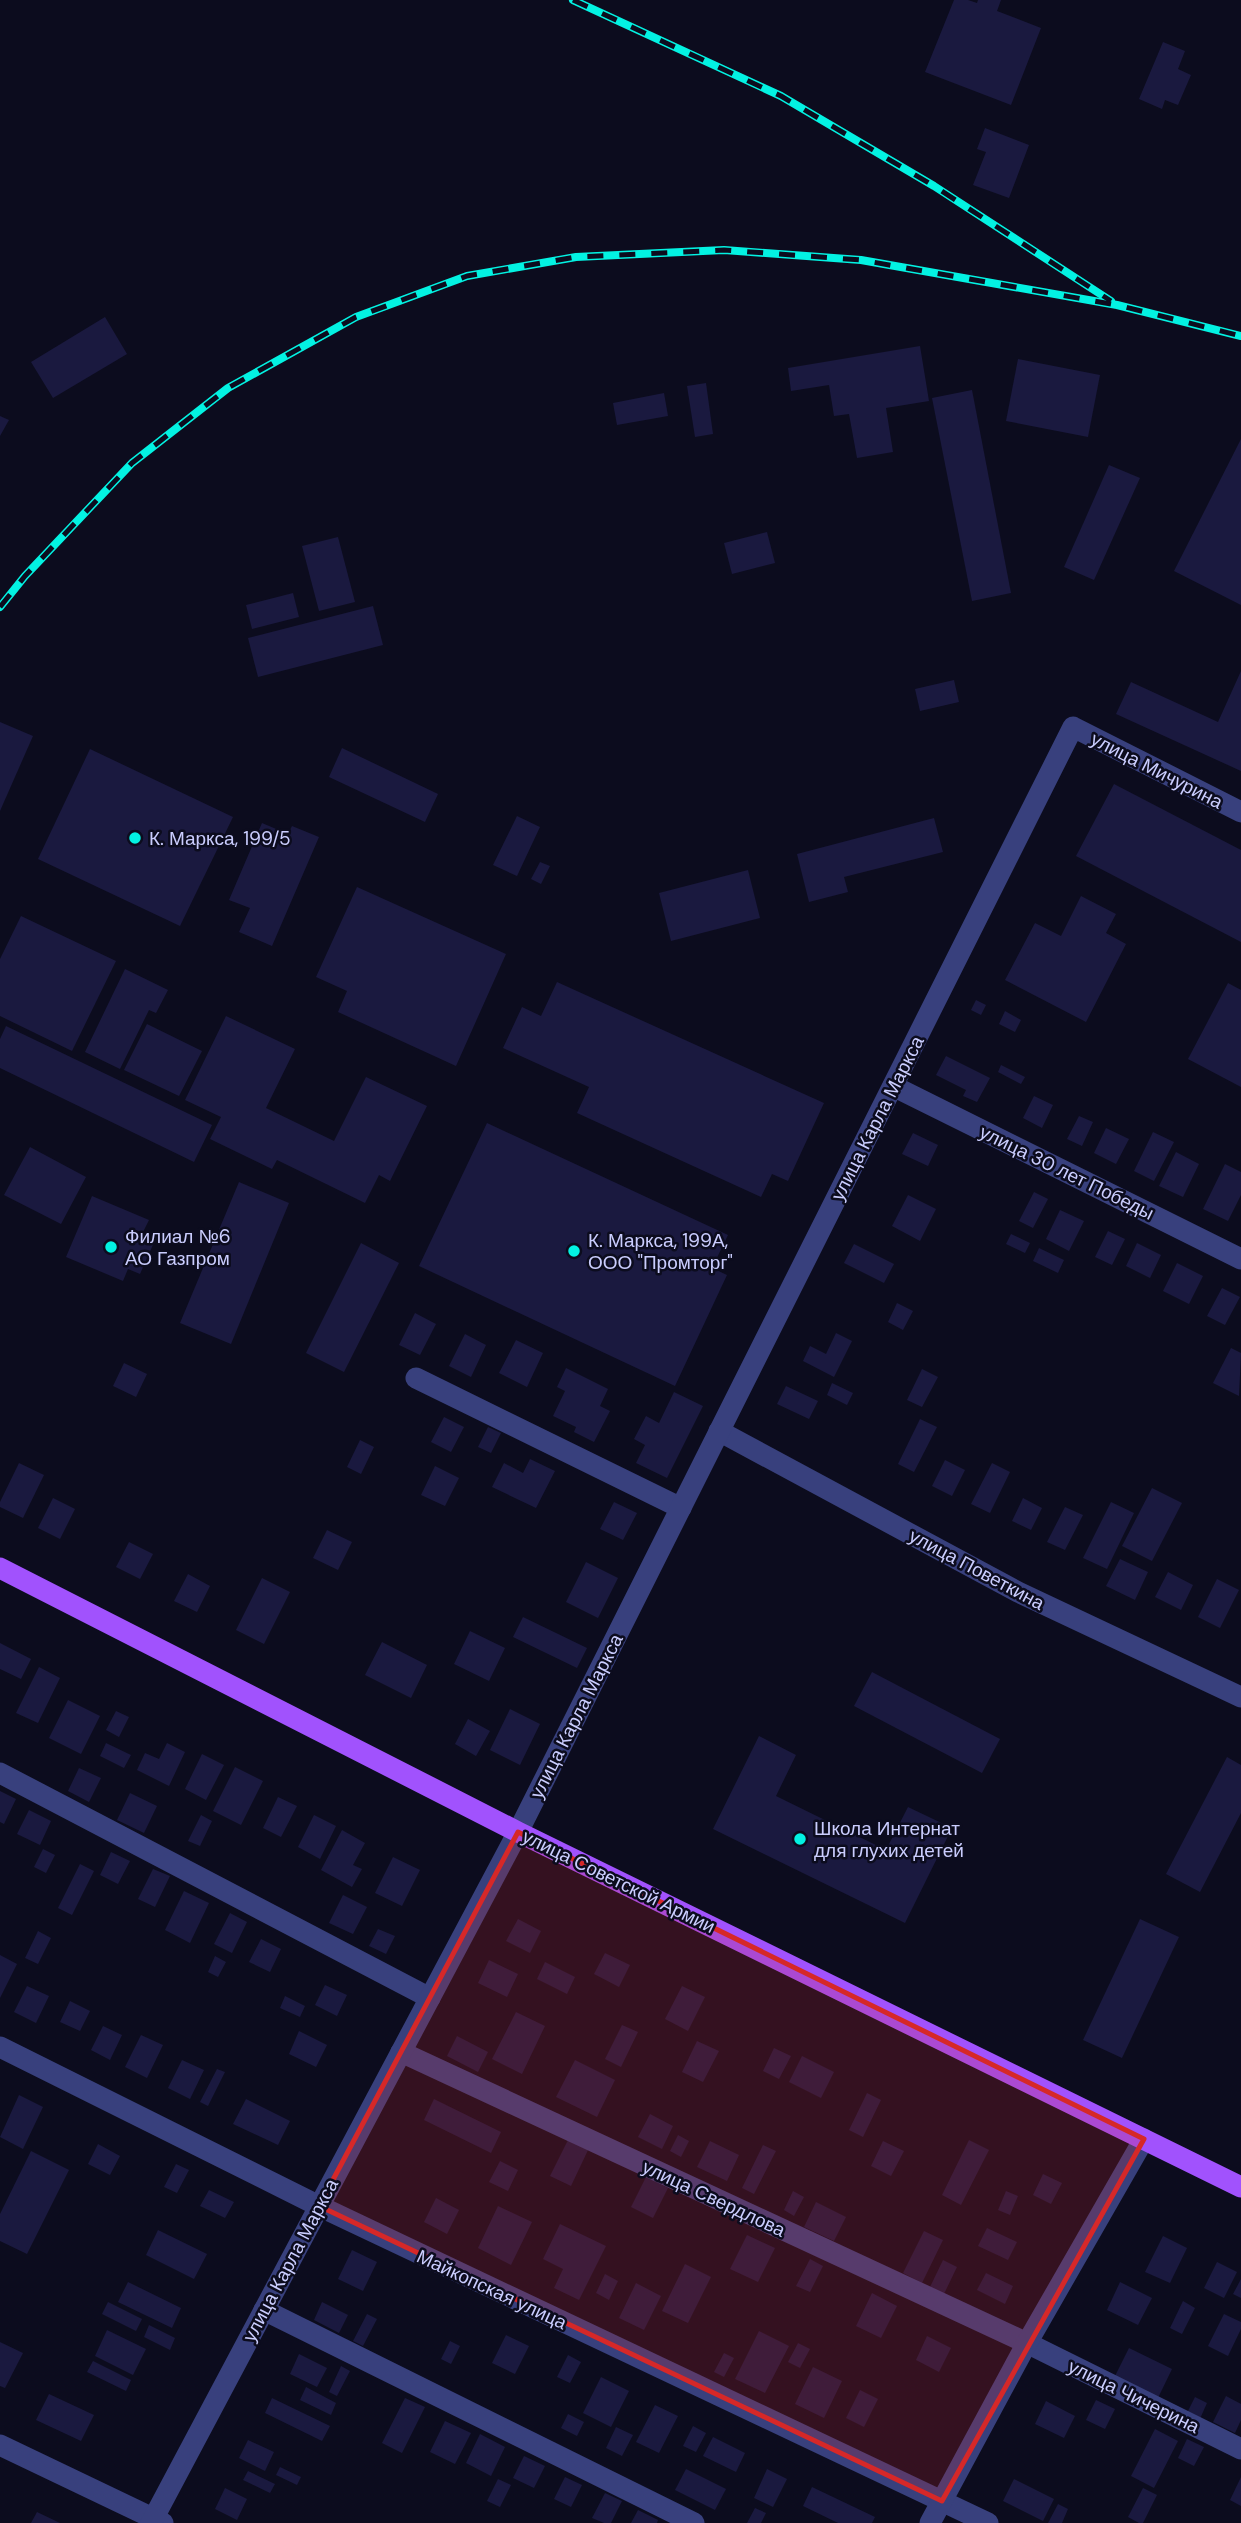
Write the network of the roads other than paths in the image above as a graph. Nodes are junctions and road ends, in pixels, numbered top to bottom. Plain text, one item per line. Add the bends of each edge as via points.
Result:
1 (1073, 727) joint
2 (1241, 812) edge
3 (893, 1086) junction
4 (1241, 1259) edge
5 (416, 1378) dead end
6 (719, 1431) junction
7 (681, 1508) junction
8 (0, 1568) edge
9 (1241, 1697) edge
10 (0, 1773) edge
11 (518, 1832) junction
12 (430, 1998) junction
13 (0, 2047) edge
14 (401, 2052) junction
15 (1144, 2139) junction
16 (1241, 2187) edge
17 (319, 2206) junction
18 (264, 2310) junction
19 (1027, 2343) junction
20 (0, 2445) edge
21 (1241, 2449) edge
22 (942, 2501) junction
23 (156, 2521) edge
24 (694, 2523) edge
25 (930, 2523) edge
26 (988, 2523) edge

1 - 2 street, улица Мичурина
1 - 3 street, улица Карла Маркса
3 - 4 street, улица 30 лет Победы
3 - 6 street, улица Карла Маркса
5 - 7 street
6 - 7 street, улица Карла Маркса
6 - 9 street, улица Поветкина via 1018,1592
7 - 11 street, улица Карла Маркса
8 - 11 main road, улица Советской Армии
10 - 12 street
11 - 12 street, улица Карла Маркса
11 - 15 main road, улица Советской Армии
12 - 14 street, улица Карла Маркса
13 - 17 street, Майкопская улица
14 - 17 street, улица Карла Маркса
14 - 19 street, улица Свердлова
15 - 16 main road, улица Советской Армии
15 - 19 street
17 - 18 street, улица Карла Маркса
17 - 22 street, Майкопская улица
18 - 23 street, улица Карла Маркса
18 - 24 street
19 - 21 street, улица Чичерина
19 - 22 street
20 - 23 street
22 - 25 street
22 - 26 street, Майкопская улица

